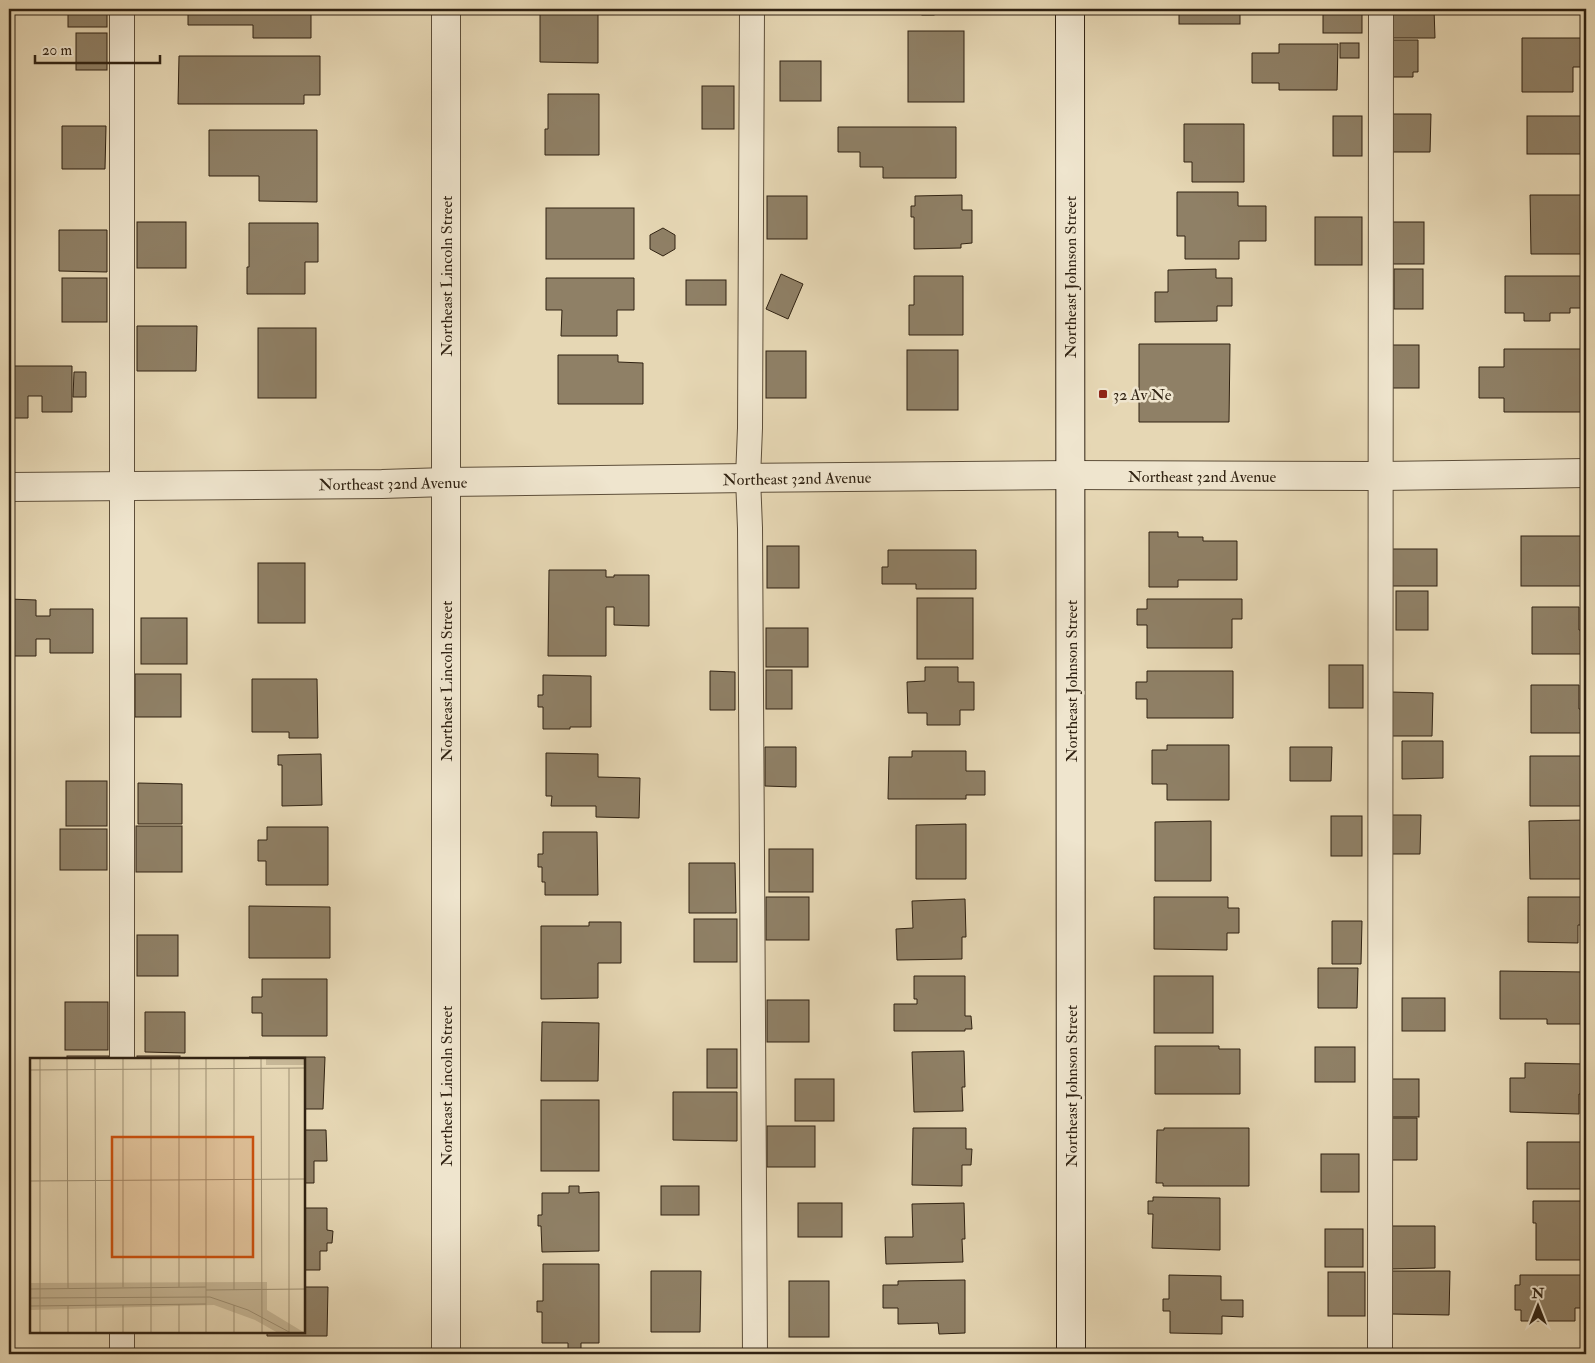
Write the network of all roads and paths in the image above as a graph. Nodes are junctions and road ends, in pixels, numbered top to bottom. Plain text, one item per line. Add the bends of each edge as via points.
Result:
1 (122, 9) edge
2 (446, 9) edge
3 (752, 9) edge
4 (1070, 9) edge
5 (1381, 9) edge
6 (1586, 473) edge
7 (1071, 476) junction
8 (1381, 476) junction
9 (748, 478) junction
10 (446, 482) junction
11 (9, 487) edge
12 (122, 487) junction
13 (122, 1058) edge
14 (122, 1333) edge
15 (122, 1354) edge
16 (446, 1354) edge
17 (756, 1354) edge
18 (1071, 1354) edge
19 (1380, 1354) edge

1 - 12 lane
2 - 10 street, Northeast Lincoln Street
3 - 9 lane
4 - 7 street, Northeast Johnson Street
5 - 8 lane
6 - 8 street, Northeast 32nd Avenue
7 - 8 street, Northeast 32nd Avenue
7 - 9 street, Northeast 32nd Avenue
7 - 18 street, Northeast Johnson Street
8 - 19 lane
9 - 10 street, Northeast 32nd Avenue
9 - 17 lane
10 - 12 street, Northeast 32nd Avenue
10 - 16 street, Northeast Lincoln Street
11 - 12 street, Northeast 32nd Avenue
12 - 13 lane
14 - 15 lane

